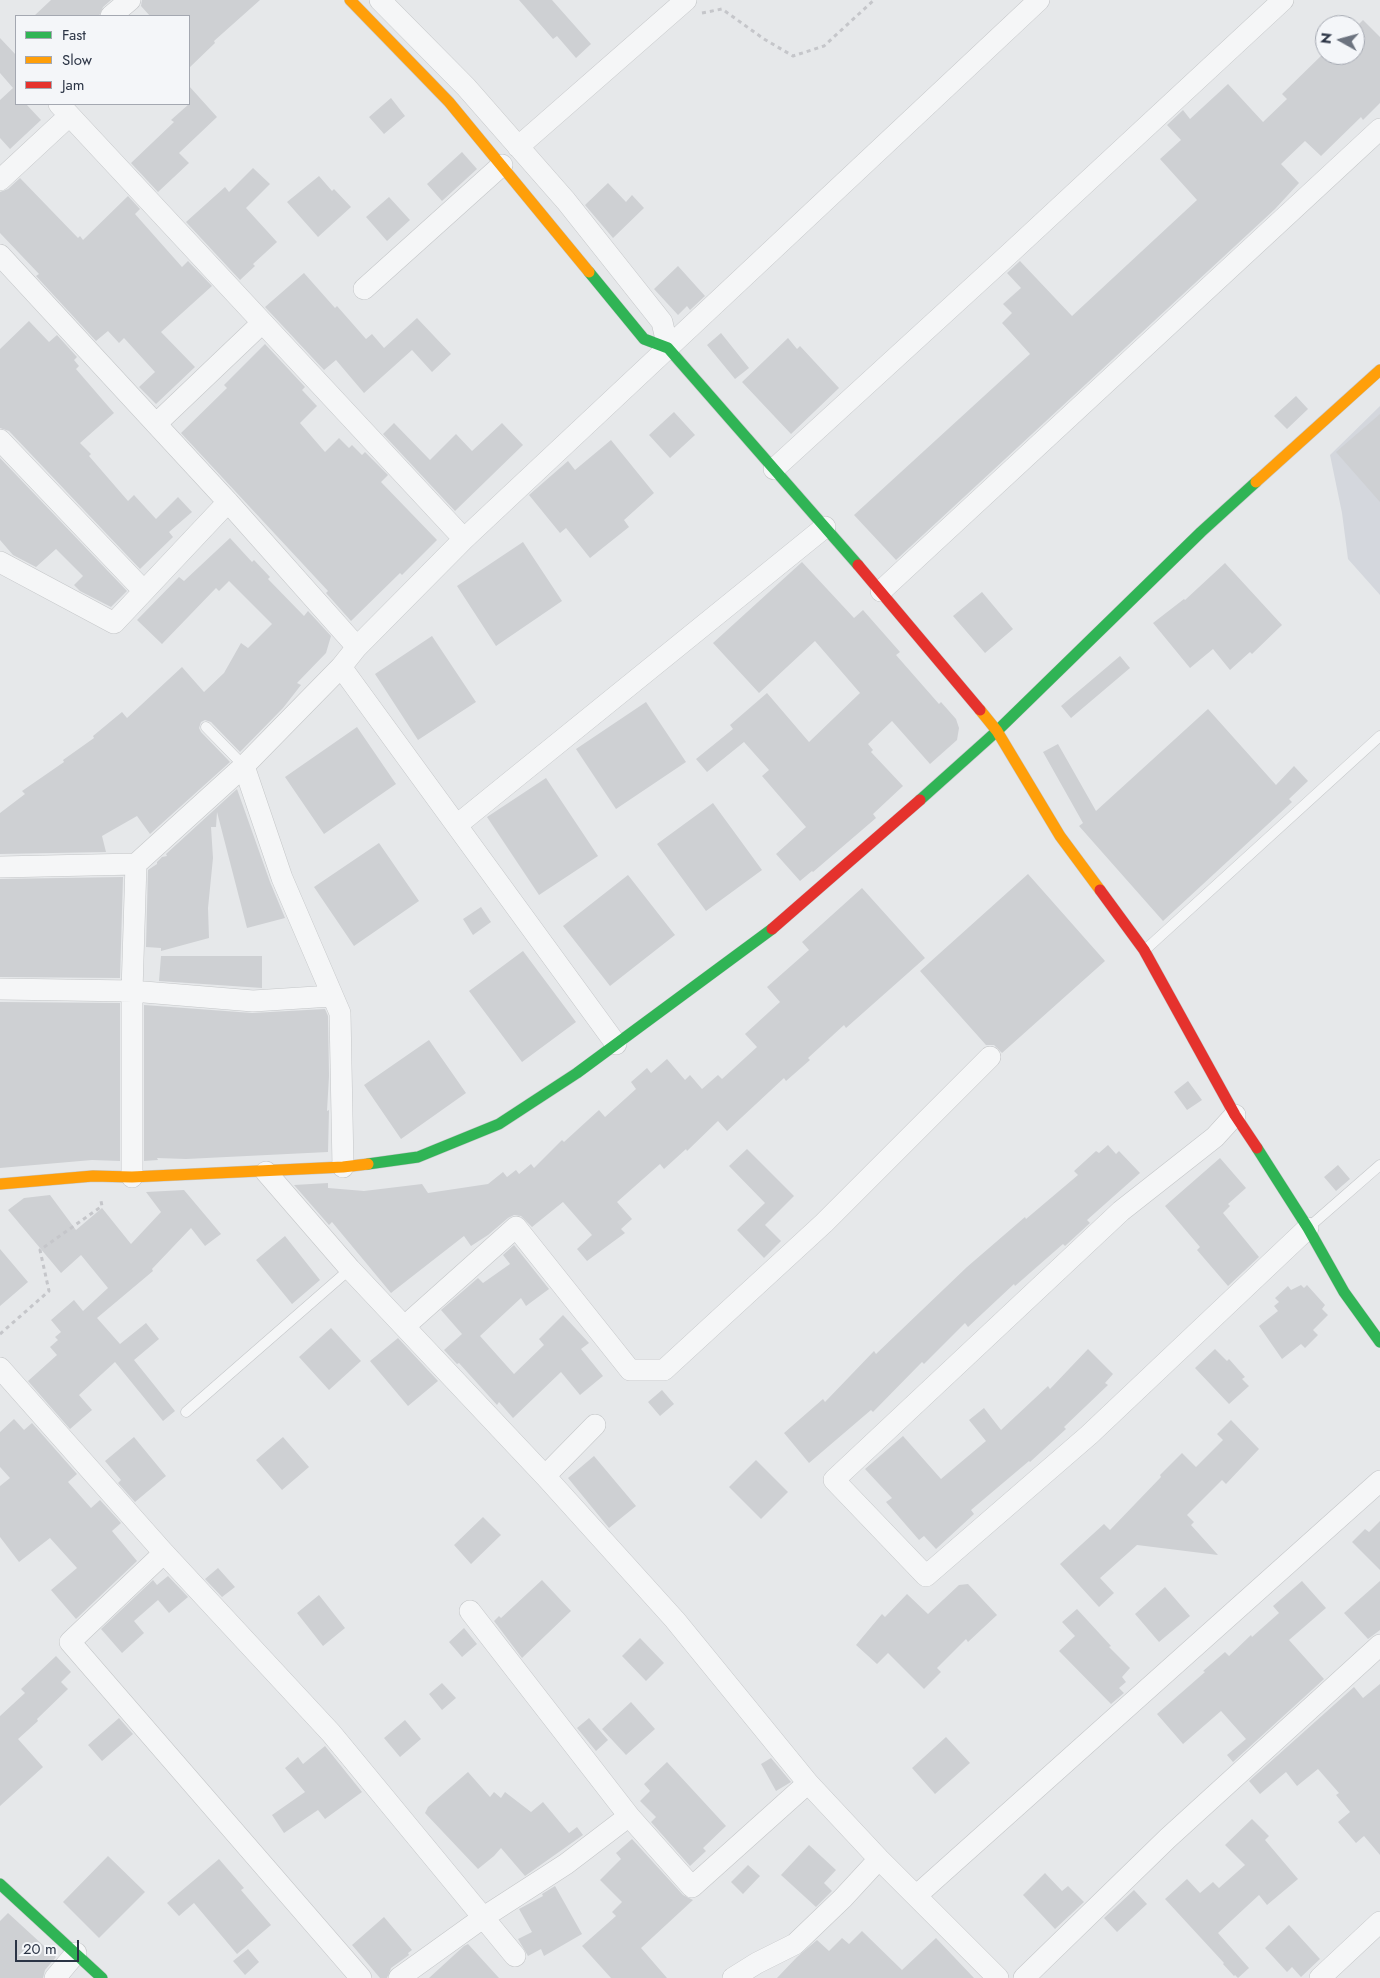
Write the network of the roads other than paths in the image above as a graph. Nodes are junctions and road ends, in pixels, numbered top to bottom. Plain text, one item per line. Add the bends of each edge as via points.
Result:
1 (130, 0) edge
2 (350, 0) edge
3 (380, 0) edge
4 (1039, 0) edge
5 (1283, 0) edge
6 (692, 7) edge
7 (112, 15) edge
8 (64, 110) edge
9 (1380, 129) edge
10 (518, 147) junction
11 (502, 165) junction
12 (0, 180) edge
13 (0, 255) edge
14 (364, 289) dead end
15 (262, 323) junction
16 (668, 348) junction
17 (1380, 370) edge
18 (156, 424) junction
19 (0, 440) edge
20 (774, 469) junction
21 (228, 502) junction
22 (825, 527) junction
23 (464, 539) junction
24 (0, 562) edge
25 (144, 590) junction
26 (881, 591) junction
27 (357, 647) junction
28 (341, 667) junction
29 (206, 727) dead end
30 (997, 731) junction
31 (1380, 736) edge
32 (244, 766) junction
33 (456, 825) junction
34 (136, 864) junction
35 (0, 867) edge
36 (1144, 950) junction
37 (0, 989) edge
38 (132, 991) junction
39 (332, 996) junction
40 (616, 1044) junction
41 (990, 1057) dead end
42 (1235, 1115) junction
43 (1380, 1165) edge
44 (343, 1167) junction
45 (266, 1172) junction
46 (132, 1177) junction
47 (0, 1184) edge
48 (1308, 1228) junction
49 (350, 1269) junction
50 (405, 1326) junction
51 (1380, 1342) edge
52 (0, 1368) edge
53 (186, 1412) dead end
54 (595, 1425) dead end
55 (544, 1476) junction
56 (1380, 1481) edge
57 (164, 1553) junction
58 (470, 1611) dead end
59 (1380, 1645) edge
60 (808, 1783) junction
61 (629, 1816) junction
62 (879, 1859) junction
63 (0, 1884) edge
64 (916, 1896) junction
65 (484, 1917) junction
66 (1380, 1922) edge
67 (76, 1953) junction
68 (515, 1956) dead end
69 (54, 1978) edge
70 (102, 1978) edge
71 (361, 1978) edge
72 (399, 1978) edge
73 (733, 1978) edge
74 (998, 1978) edge
75 (1024, 1978) edge
76 (1320, 1978) edge

1 - 7 street
2 - 11 street via 449,102
3 - 10 street via 466,87
4 - 16 street
5 - 20 street
6 - 10 street
8 - 12 street
8 - 15 street
9 - 26 street
10 - 16 street via 566,201 662,322
11 - 14 street
11 - 16 street via 644,339
13 - 18 street
15 - 18 street
15 - 23 street
16 - 20 street
16 - 23 street
17 - 30 street via 1201,532
18 - 21 street
19 - 25 street
20 - 22 street
21 - 25 street
21 - 27 street
22 - 26 street
22 - 33 street
23 - 27 street
24 - 25 street via 114,623
26 - 30 street
27 - 28 street
28 - 32 street
28 - 33 street
29 - 32 lane
30 - 36 street via 1060,836
30 - 40 street via 775,926
31 - 36 lane
32 - 34 street
32 - 39 street via 282,878
33 - 40 street
34 - 35 street
34 - 38 street
36 - 42 street
37 - 38 street
38 - 39 street via 253,1001
38 - 46 street
39 - 44 street via 340,1013
40 - 44 street via 499,1124 418,1157
41 - 50 street via 824,1223 664,1370 630,1370 516,1227
42 - 48 street
42 - 48 street via 1215,1137 1121,1211 834,1480 926,1576 1089,1435
43 - 48 lane
44 - 45 street
45 - 46 street
45 - 49 street
46 - 47 street via 93,1176
48 - 51 street via 1344,1292
49 - 50 street
49 - 53 lane
50 - 55 street
52 - 57 street
54 - 55 street
55 - 60 street via 675,1620
56 - 64 street
57 - 65 street via 331,1733
57 - 71 street via 70,1642
58 - 61 street
59 - 75 street via 1168,1838
60 - 61 street via 692,1887
60 - 62 street
61 - 65 street via 566,1864
62 - 64 street
62 - 73 street via 795,1944
63 - 67 street
64 - 74 street
65 - 68 street
65 - 72 street
66 - 76 street
67 - 69 street
67 - 70 street

